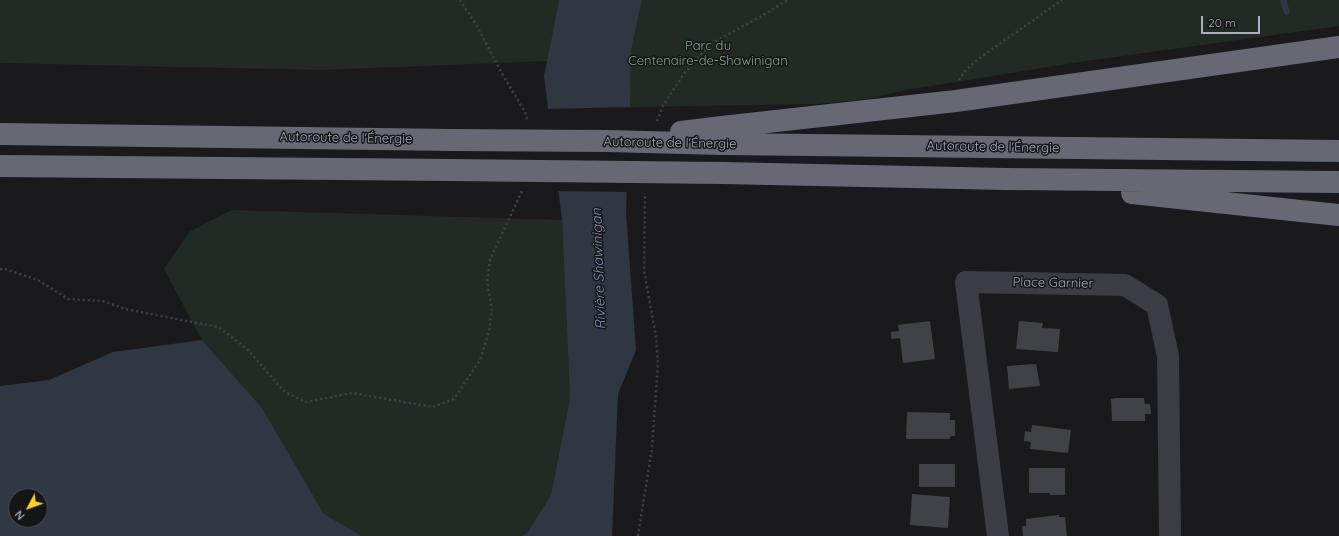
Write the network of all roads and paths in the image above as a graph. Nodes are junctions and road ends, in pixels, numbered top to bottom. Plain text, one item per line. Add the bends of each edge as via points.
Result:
1 (460, 0) edge
2 (788, 0) edge
3 (1062, 0) edge
4 (1339, 47) edge
5 (956, 101) junction
6 (528, 121) dead end
7 (657, 123) dead end
8 (0, 134) edge
9 (722, 136) junction
10 (1339, 151) edge
11 (0, 166) edge
12 (1006, 179) junction
13 (1339, 182) edge
14 (646, 189) dead end
15 (522, 190) dead end
16 (1339, 215) edge
17 (0, 269) edge
18 (638, 536) edge
19 (998, 536) edge
20 (1170, 536) edge

1 - 6 path via 477,26
2 - 7 path via 716,41 704,51 673,90 663,106
3 - 5 path via 969,66 959,79
4 - 5 highway
5 - 9 highway
8 - 9 highway, Autoroute de l'Énergie, bridge via 607,141
9 - 10 highway, Autoroute de l'Énergie
11 - 12 highway, bridge via 722,173
12 - 13 highway
12 - 16 highway
14 - 18 path via 644,270 658,364 652,448
15 - 17 path via 490,260 487,282 492,308 489,332 480,360 454,399 433,407 352,393 306,402 285,392 246,348 218,327 125,309 103,301 68,299 38,280
19 - 20 street, Place Garnier via 966,282 1125,285 1157,304 1168,356

